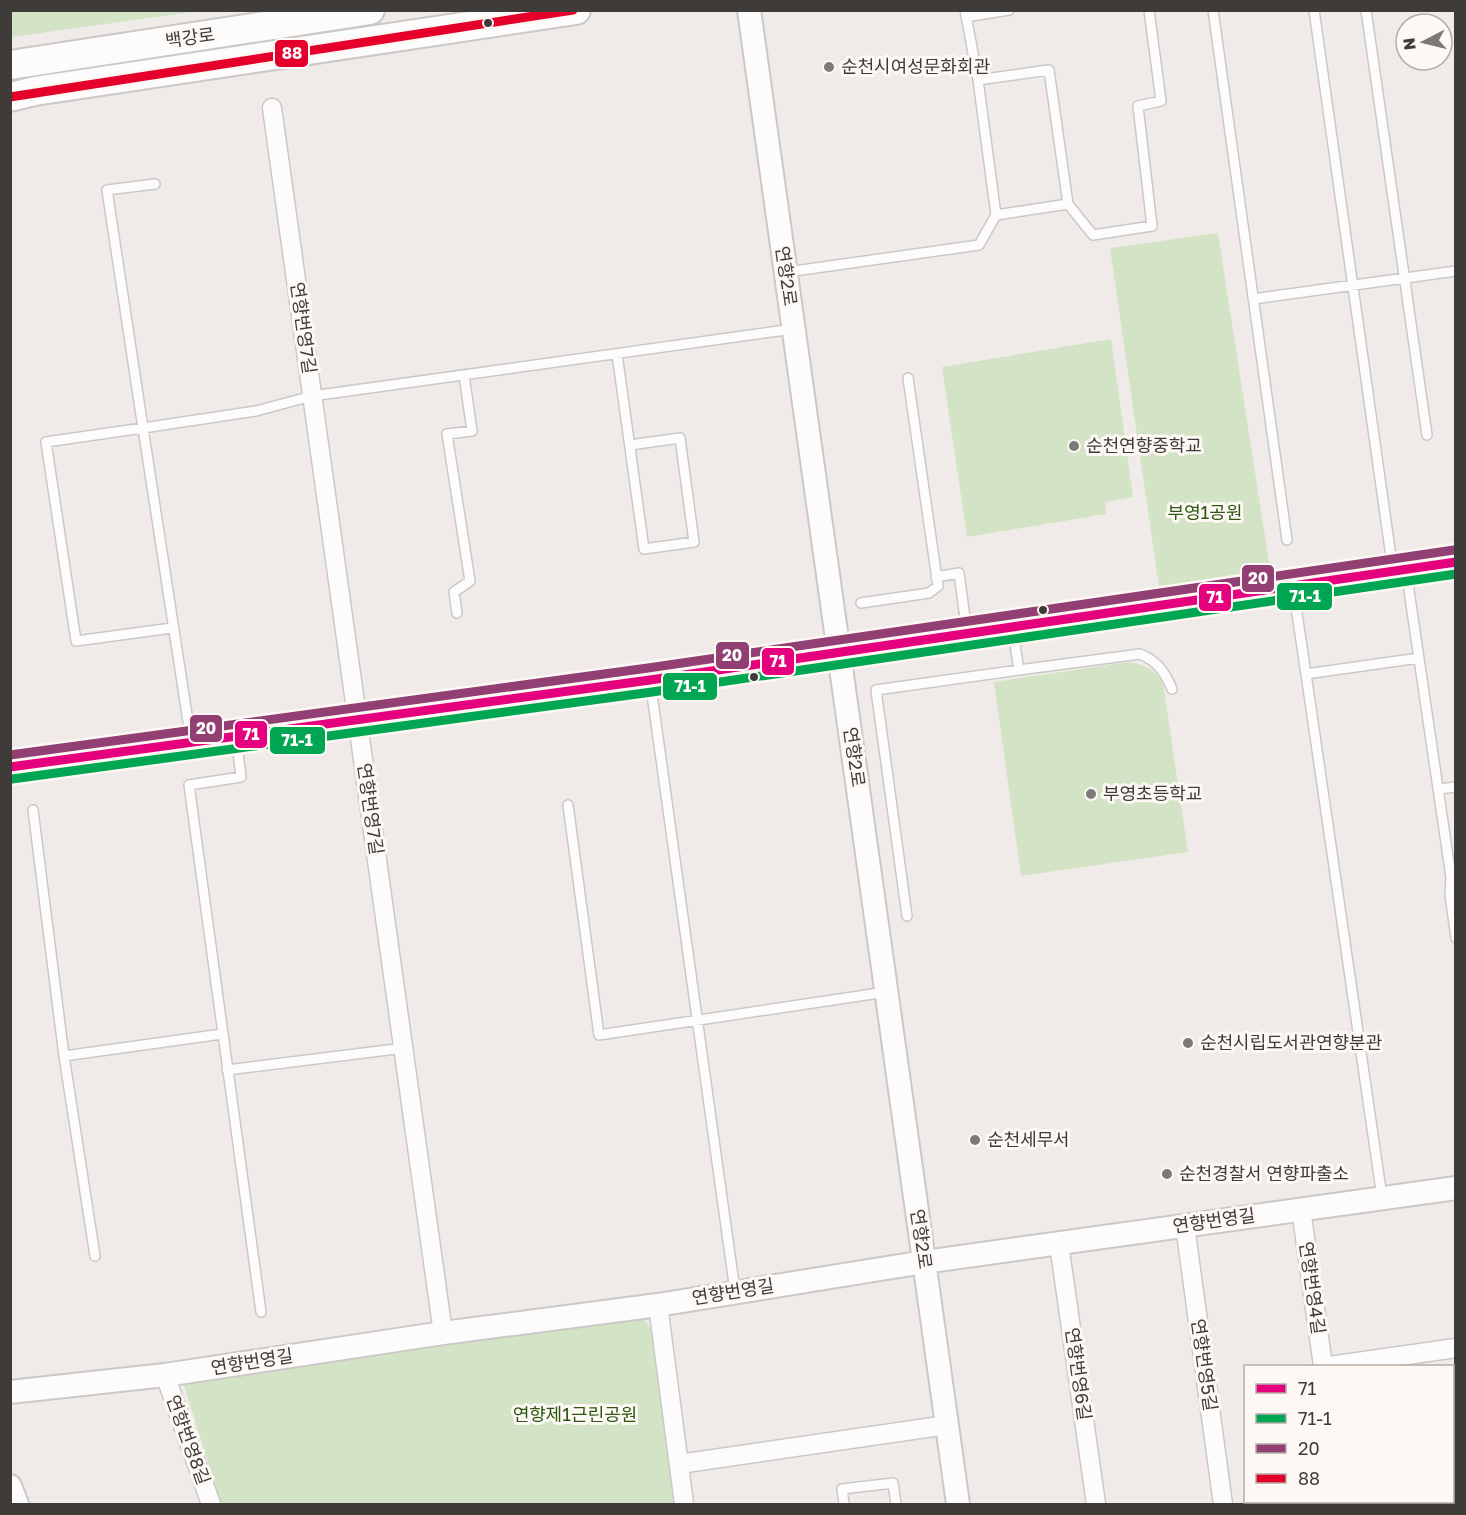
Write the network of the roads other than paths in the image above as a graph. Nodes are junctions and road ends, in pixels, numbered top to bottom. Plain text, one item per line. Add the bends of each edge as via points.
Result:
1 (370, 10) edge
2 (576, 10) edge
3 (749, 10) edge
4 (1009, 10) edge
5 (1149, 10) edge
6 (1213, 10) edge
7 (1314, 10) edge
8 (1366, 10) edge
9 (966, 14) edge
10 (10, 65) edge
11 (978, 80) junction
12 (10, 97) edge
13 (272, 108) dead end
14 (155, 184) dead end
15 (1068, 204) junction
16 (996, 214) junction
17 (786, 272) junction
18 (1455, 272) edge
19 (1404, 279) junction
20 (1353, 286) junction
21 (1253, 299) junction
22 (793, 329) junction
23 (617, 354) junction
24 (464, 375) junction
25 (908, 378) dead end
26 (312, 396) junction
27 (142, 428) junction
28 (1427, 435) dead end
29 (630, 445) junction
30 (1287, 540) dead end
31 (1455, 562) edge
32 (1399, 571) junction
33 (936, 577) junction
34 (1293, 587) junction
35 (861, 603) dead end
36 (457, 613) dead end
37 (1012, 626) junction
38 (172, 628) junction
39 (967, 633) junction
40 (840, 651) junction
41 (1419, 658) junction
42 (1019, 670) junction
43 (1306, 674) junction
44 (650, 680) junction
45 (1172, 689) dead end
46 (358, 720) junction
47 (236, 736) junction
48 (192, 743) junction
49 (10, 767) edge
50 (1455, 787) edge
51 (1439, 789) junction
52 (568, 805) dead end
53 (33, 810) dead end
54 (1453, 876) edge
55 (907, 916) dead end
56 (1455, 938) edge
57 (886, 992) junction
58 (696, 1020) junction
59 (222, 1034) junction
60 (404, 1048) junction
61 (64, 1056) junction
62 (227, 1070) junction
63 (1455, 1188) edge
64 (1383, 1198) junction
65 (1301, 1209) junction
66 (1185, 1226) junction
67 (1059, 1244) junction
68 (95, 1256) dead end
69 (924, 1262) junction
70 (735, 1291) junction
71 (658, 1305) junction
72 (261, 1312) dead end
73 (443, 1333) junction
74 (1455, 1348) edge
75 (1323, 1365) edge
76 (1336, 1365) edge
77 (165, 1375) junction
78 (10, 1392) edge
79 (947, 1425) junction
80 (679, 1464) junction
81 (10, 1486) edge
82 (17, 1504) edge
83 (211, 1504) edge
84 (684, 1504) edge
85 (844, 1504) edge
86 (896, 1504) edge
87 (958, 1504) edge
88 (1096, 1504) edge
89 (1223, 1504) edge

1 - 10 main road, 백강로
2 - 12 main road, 백강로
3 - 17 street, 연향2로
4 - 9 lane
5 - 15 lane via 1161,101 1138,106 1152,226 1093,235
6 - 21 lane
7 - 20 lane
8 - 19 lane
9 - 11 lane
11 - 15 lane via 1049,70
11 - 16 lane
13 - 26 street, 연향번영7길
14 - 27 lane via 107,190
15 - 16 lane
16 - 17 lane via 979,245
17 - 22 street, 연향2로
18 - 19 lane
19 - 20 lane
19 - 28 lane
20 - 21 lane
20 - 32 lane
21 - 30 lane
22 - 23 lane
22 - 40 street, 연향2로
23 - 24 lane
23 - 29 lane
24 - 26 lane
24 - 36 lane via 472,431 447,435 470,581 454,592
25 - 33 lane
26 - 27 lane via 256,411
26 - 46 street, 연향번영7길
27 - 38 lane
27 - 38 lane via 46,442 76,641
29 - 29 lane via 644,549 694,542 680,438
31 - 32 street
32 - 34 street
32 - 41 lane
33 - 35 lane via 938,586 929,593
33 - 39 lane via 959,573
34 - 37 street
34 - 43 lane
37 - 39 street
37 - 42 lane
38 - 48 lane
39 - 40 street
40 - 44 street
40 - 57 street, 연향2로
41 - 43 lane
41 - 51 lane
42 - 45 lane via 1140,654 1152,659 1166,674
42 - 55 lane via 876,690
43 - 64 lane
44 - 46 street
44 - 58 lane
46 - 47 street
46 - 60 street, 연향번영7길
47 - 48 street
47 - 59 lane via 241,777 189,785
48 - 49 street
50 - 51 lane
51 - 54 lane
52 - 58 lane via 599,1035
53 - 61 lane
54 - 56 lane via 1450,895
57 - 58 lane
57 - 69 street, 연향2로
58 - 70 lane
59 - 61 lane
59 - 62 lane
60 - 62 lane
60 - 73 street, 연향번영7길
61 - 68 lane
62 - 72 lane
63 - 64 street, 연향번영길
64 - 65 street, 연향번영길
65 - 66 street, 연향번영길
65 - 75 street, 연향번영4길
66 - 67 street, 연향번영길
66 - 89 street, 연향번영5길
67 - 69 street, 연향번영길
67 - 88 street, 연향번영6길
69 - 70 street, 연향번영길
69 - 79 street, 연향2로
70 - 71 street, 연향번영길
71 - 73 street, 연향번영길
71 - 80 street
73 - 77 street, 연향번영길
74 - 76 street
77 - 78 street, 연향번영길
77 - 83 street, 연향번영8길
79 - 80 street
79 - 87 street, 연향2로
80 - 84 street
81 - 82 street
85 - 86 lane via 842,1489 893,1483

